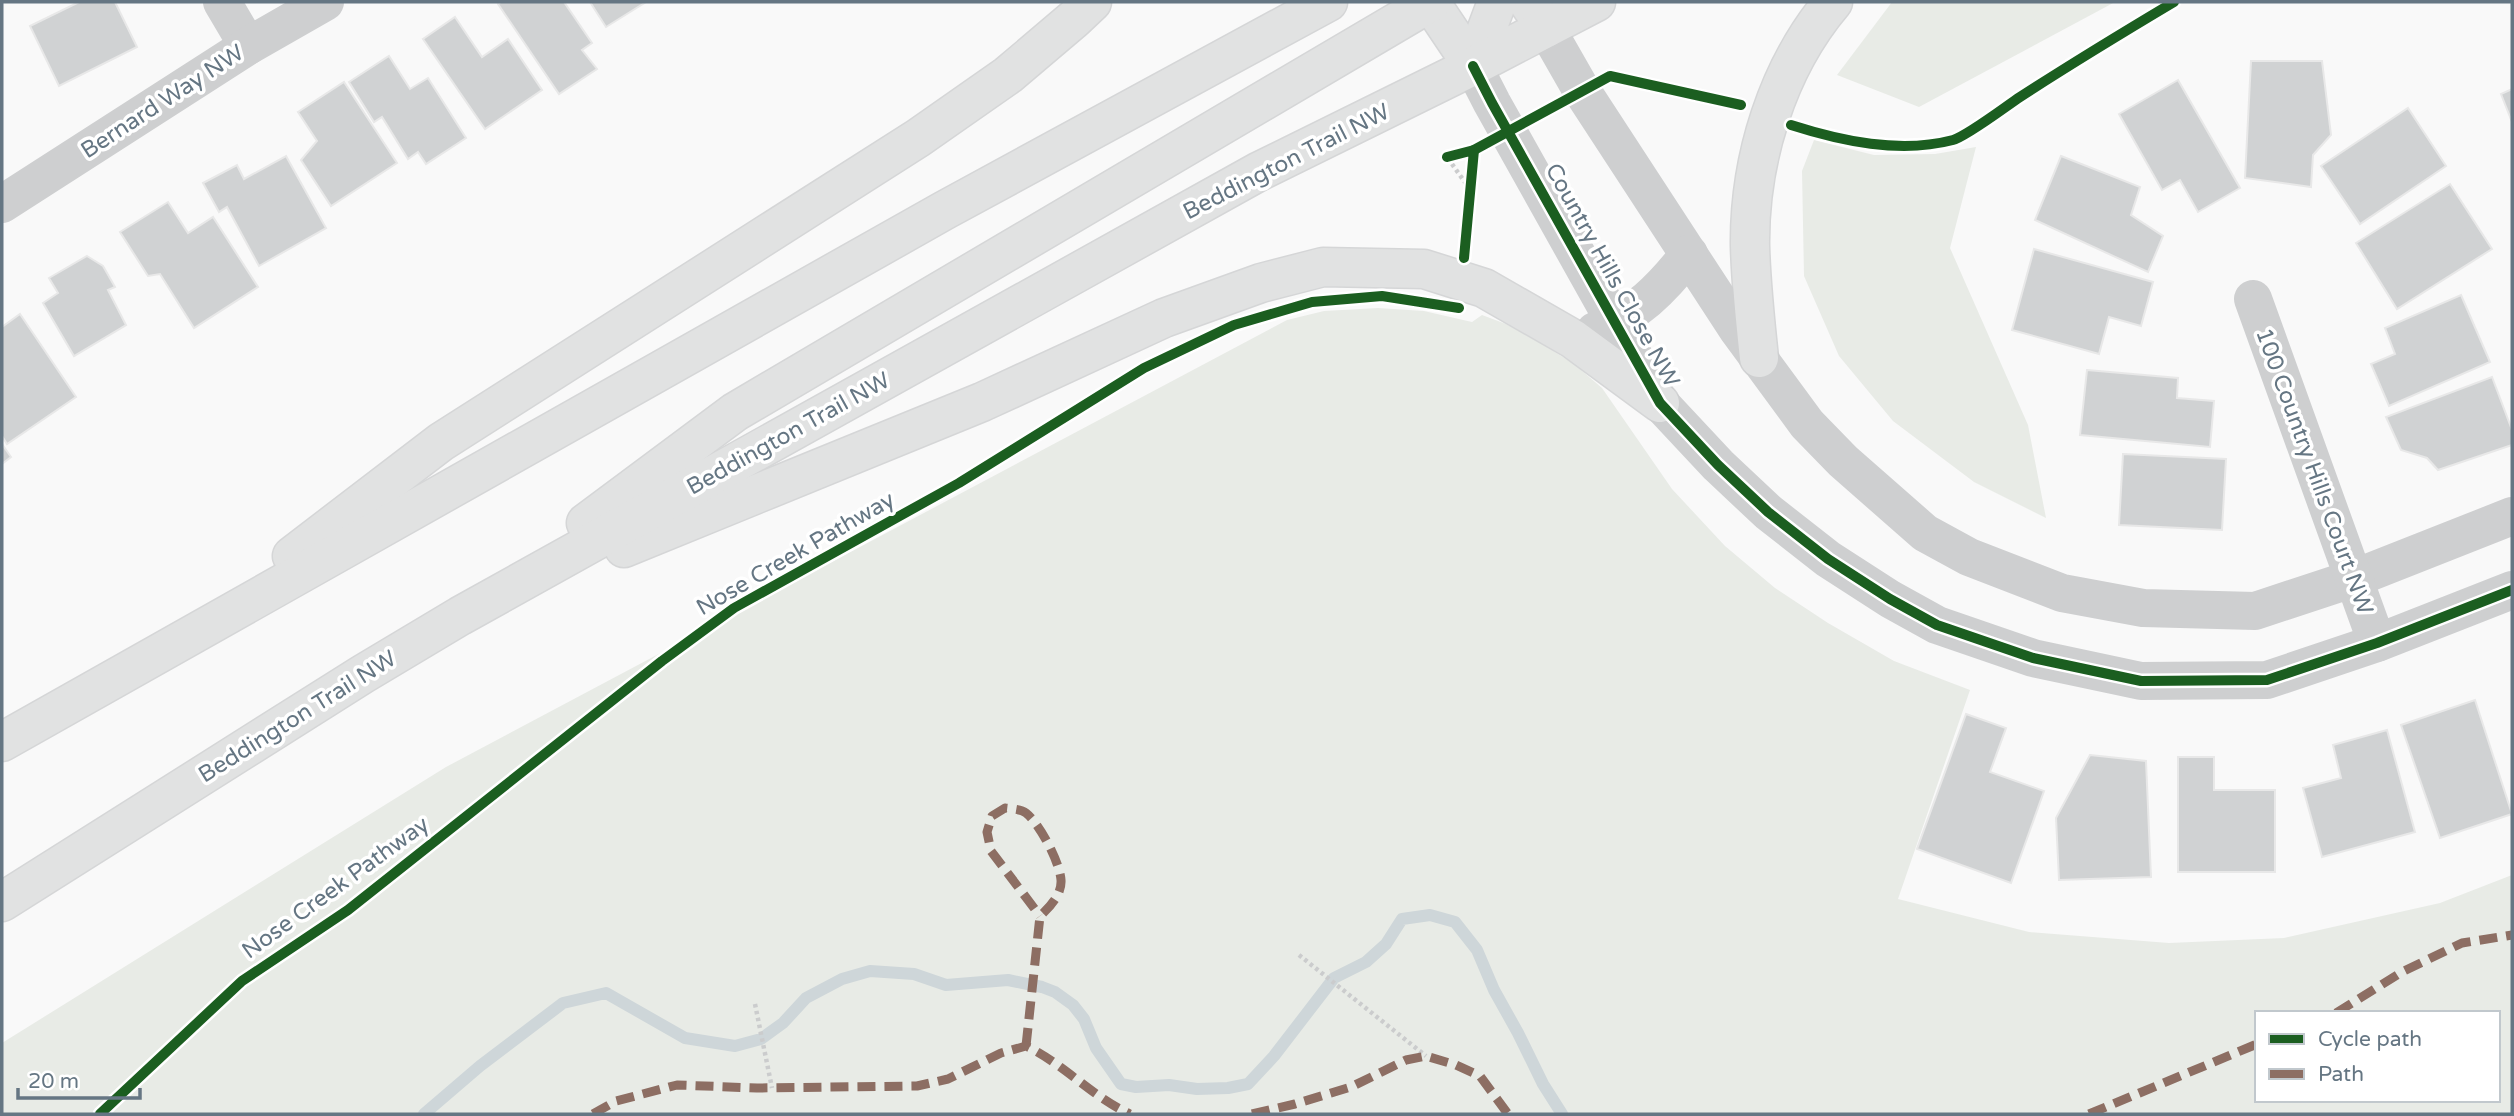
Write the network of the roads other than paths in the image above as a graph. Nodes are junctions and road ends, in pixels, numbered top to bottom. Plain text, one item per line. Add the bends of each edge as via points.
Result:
1 (222, 2) edge
2 (325, 2) edge
3 (1092, 2) edge
4 (1328, 2) edge
5 (1431, 2) edge
6 (1497, 2) edge
7 (1596, 2) edge
8 (1833, 2) edge
9 (1537, 15) edge
10 (248, 46) junction
11 (1474, 66) junction
12 (2, 204) edge
13 (1689, 254) junction
14 (2253, 299) dead end
15 (1617, 322) junction
16 (1573, 339) junction
17 (1759, 358) junction
18 (1660, 403) junction
19 (2512, 516) edge
20 (2355, 578) junction
21 (2512, 590) edge
22 (460, 616) junction
23 (182, 640) junction
24 (2377, 643) junction
25 (2, 742) edge
26 (2, 902) edge

1 - 10 street
2 - 10 street, Bernard Way NW
3 - 23 main road via 1007,75 918,138 441,442
4 - 23 main road via 945,210
5 - 11 main road
5 - 22 main road via 735,412
6 - 11 main road
7 - 9 main road, Beddington Trail NW
8 - 17 main road via 1794,58 1766,130 1750,244
9 - 11 main road, Beddington Trail NW
9 - 13 street
10 - 12 street, Bernard Way NW
11 - 15 street, Country Hills Close NW
11 - 22 main road, Beddington Trail NW via 1258,172
13 - 15 street, Country Hills Close NW via 1666,284
13 - 17 street
14 - 20 street, 100 Country Hills Court NW
15 - 16 street, Country Hills Close NW
15 - 18 street, Country Hills Close NW
16 - 18 main road
16 - 22 main road via 1484,288 1424,269 1323,267 1261,283 1164,318 982,401
17 - 20 street via 1807,424 1925,533 1969,557 2062,593 2143,608 2255,611
18 - 24 street, Country Hills Close NW via 1768,512 1828,559 1937,625 2021,653 2141,681 2267,680
19 - 20 street
20 - 24 street, 100 Country Hills Court NW
21 - 24 street, Country Hills Close NW
22 - 26 main road, Beddington Trail NW
23 - 25 main road

